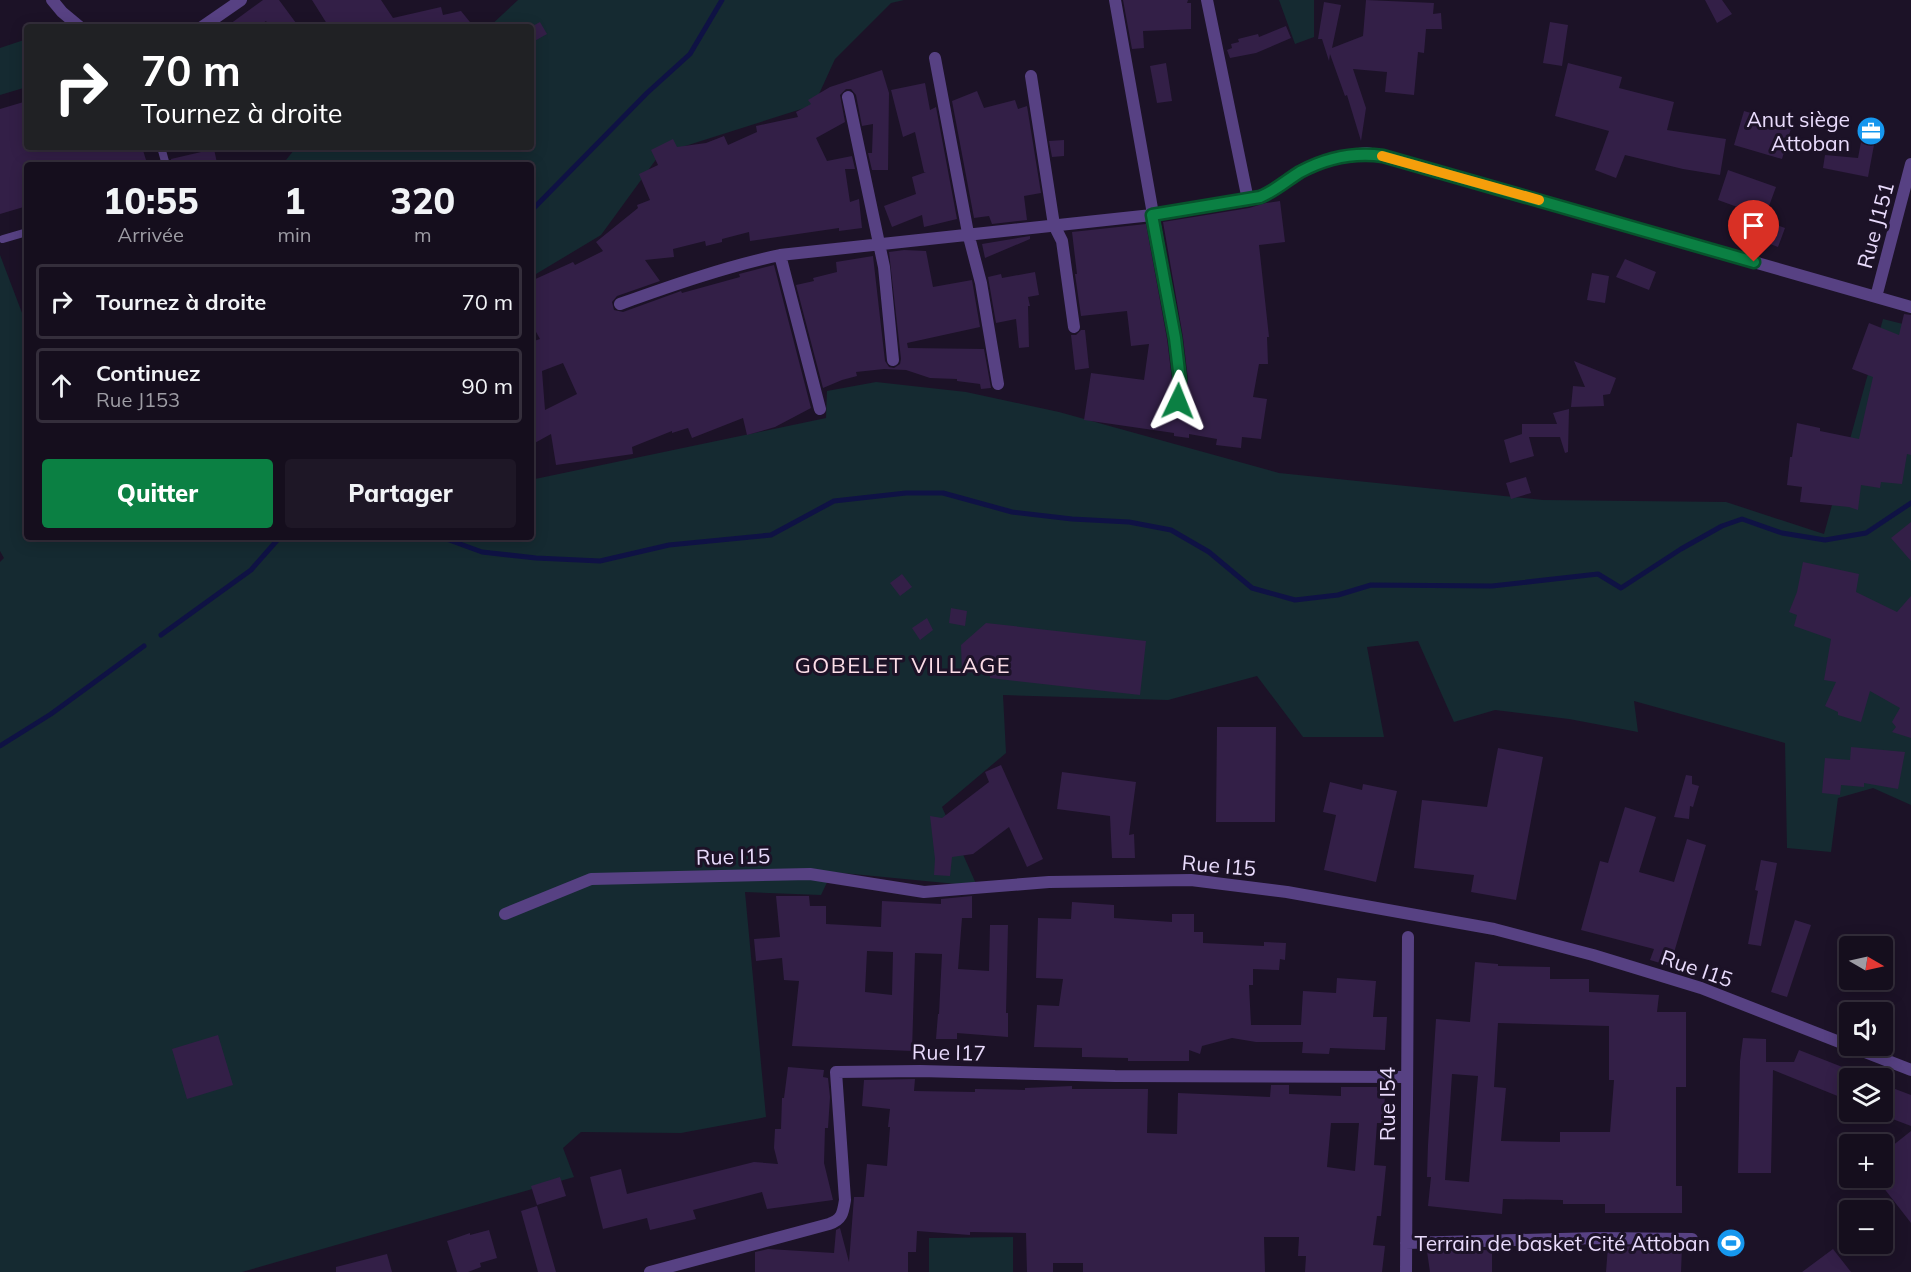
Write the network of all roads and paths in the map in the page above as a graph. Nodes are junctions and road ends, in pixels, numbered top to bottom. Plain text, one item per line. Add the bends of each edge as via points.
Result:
1 (52, 0) edge
2 (241, 0) edge
3 (1114, 0) edge
4 (1207, 0) edge
5 (76, 24) edge
6 (206, 24) edge
7 (935, 58) dead end
8 (1031, 76) dead end
9 (848, 97) dead end
10 (1911, 164) edge
11 (1248, 200) junction
12 (1152, 215) junction
13 (1054, 225) junction
14 (24, 233) edge
15 (968, 233) junction
16 (3, 239) dead end
17 (879, 244) junction
18 (780, 255) junction
19 (1876, 297) junction
20 (620, 304) dead end
21 (1911, 307) edge
22 (1074, 327) dead end
23 (893, 360) dead end
24 (999, 384) dead end
25 (1178, 401) dead end
26 (820, 409) dead end
27 (504, 914) dead end
28 (1408, 937) dead end
29 (1911, 1070) edge
30 (1407, 1077) junction
31 (1692, 1239) dead end
32 (1406, 1243) junction
33 (650, 1272) edge
34 (1406, 1272) edge

1 - 5 street
2 - 6 street
3 - 12 street
4 - 11 street
7 - 15 street
8 - 13 street
9 - 17 street
10 - 19 street, Rue J151
11 - 12 street
11 - 19 street via 1271,192 1320,163 1366,153
12 - 13 street
12 - 25 street via 1175,338
13 - 15 street
13 - 22 street via 1062,241
14 - 16 lane
15 - 17 street
15 - 24 street
17 - 18 street
17 - 23 street
18 - 20 street via 741,263
18 - 26 street
19 - 21 street
27 - 29 street, Rue I15 via 591,879 810,874 924,892 1048,882 1191,880 1287,892 1482,927 1593,955 1701,988
28 - 30 street, Rue I54
30 - 32 street, Rue I54
30 - 33 street, Rue I17 via 837,1072 845,1200 840,1219
31 - 32 street
32 - 34 street, Rue I54

